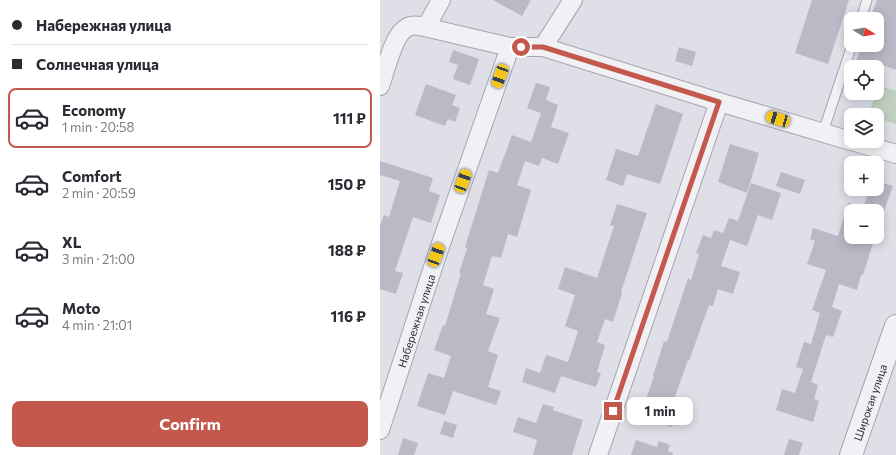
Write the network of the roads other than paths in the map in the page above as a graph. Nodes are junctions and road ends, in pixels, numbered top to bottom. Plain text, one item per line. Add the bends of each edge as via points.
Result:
1 (441, 0) edge
2 (573, 0) edge
3 (867, 0) edge
4 (863, 12) edge
5 (426, 27) junction
6 (510, 47) junction
7 (543, 47) junction
8 (850, 52) edge
9 (380, 86) edge
10 (719, 102) junction
11 (823, 132) junction
12 (844, 139) edge
13 (876, 148) edge
14 (896, 154) edge
15 (896, 326) edge
16 (380, 430) edge
17 (598, 455) edge
18 (851, 455) edge

1 - 5 street
2 - 7 street
3 - 4 lane
5 - 6 street
5 - 9 street via 413,25 396,38
6 - 7 street
6 - 16 street, Набережная улица via 436,255
7 - 10 street
8 - 11 lane
10 - 11 street
10 - 17 street
11 - 12 street
13 - 14 street
15 - 18 street, Широкая улица

